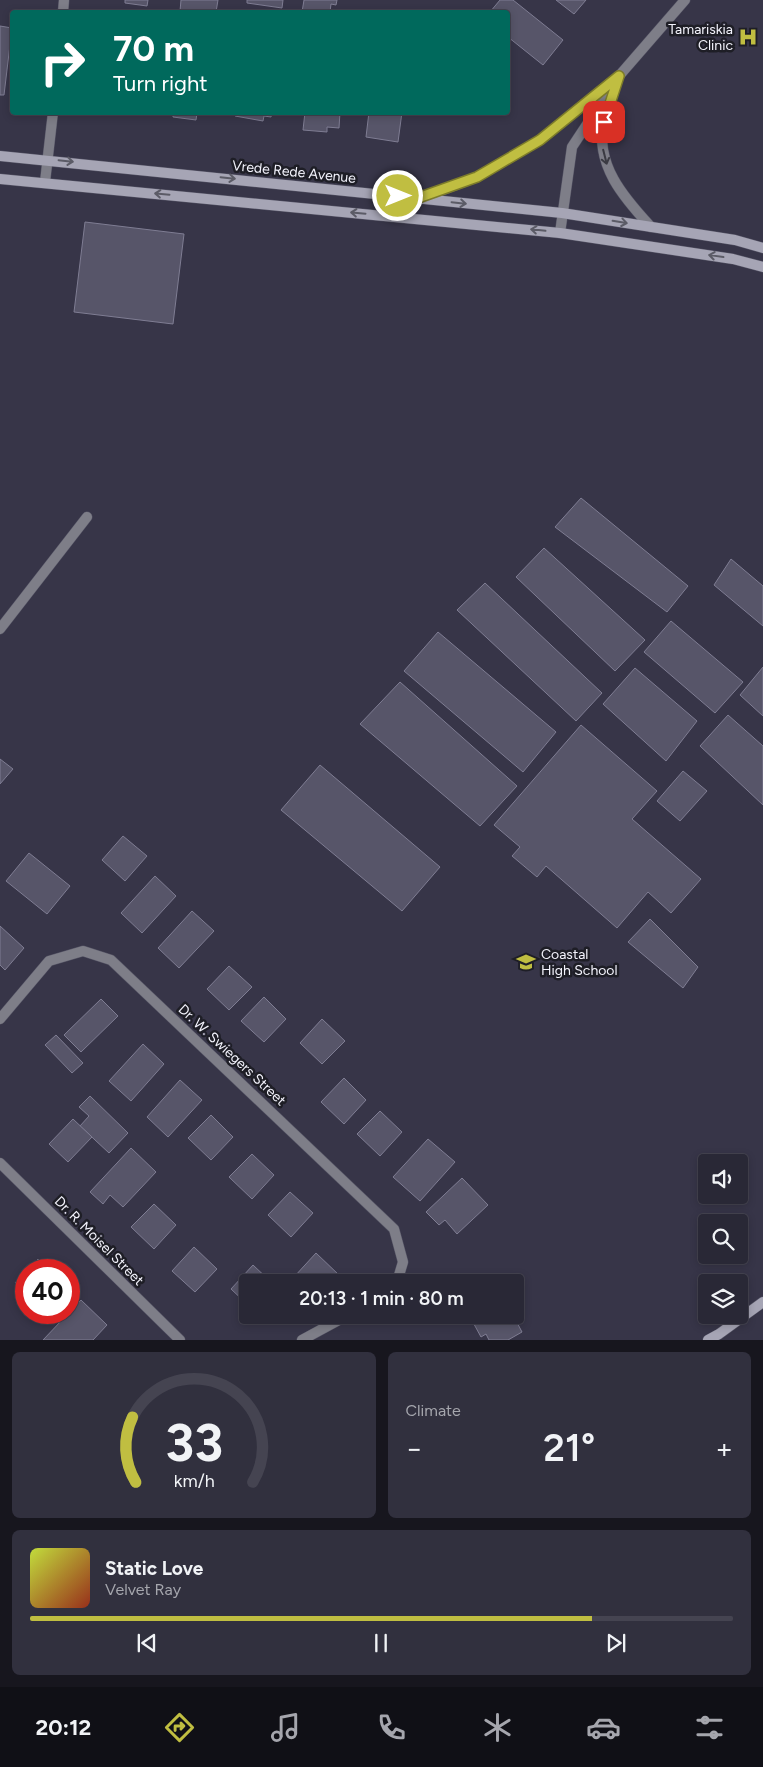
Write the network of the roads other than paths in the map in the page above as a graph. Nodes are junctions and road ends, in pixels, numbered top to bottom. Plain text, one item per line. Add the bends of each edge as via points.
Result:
1 (685, 0) edge
2 (619, 76) junction
3 (53, 115) edge
4 (0, 156) edge
5 (48, 160) junction
6 (0, 179) edge
7 (45, 182) junction
8 (418, 198) junction
9 (562, 213) junction
10 (651, 227) junction
11 (560, 233) junction
12 (763, 248) edge
13 (763, 267) edge
14 (87, 516) dead end
15 (0, 629) edge
16 (0, 1018) edge
17 (0, 1163) edge
18 (399, 1274) edge
19 (763, 1302) edge
20 (331, 1324) edge
21 (180, 1340) edge
22 (302, 1340) edge
23 (708, 1340) edge

1 - 2 street
2 - 8 street via 540,140 477,177
2 - 9 street via 572,147
2 -> 10 street via 604,122 603,152 612,178
3 - 5 street
4 - 5 street, Vrede Rede Avenue
5 - 7 street
5 -> 8 street, Vrede Rede Avenue
6 - 7 street
11 -> 7 street
8 -> 9 street, Vrede Rede Avenue
9 -> 10 street, Vrede Rede Avenue
9 - 11 street
10 - 12 street, Vrede Rede Avenue via 736,240
13 -> 11 street via 733,258
14 - 15 street
16 - 18 street, Dr. W. Swiegers Street via 49,961 83,951 111,960 394,1229 403,1262
17 - 21 street, Dr. R. Moisel Street
19 - 23 street
20 - 22 street

